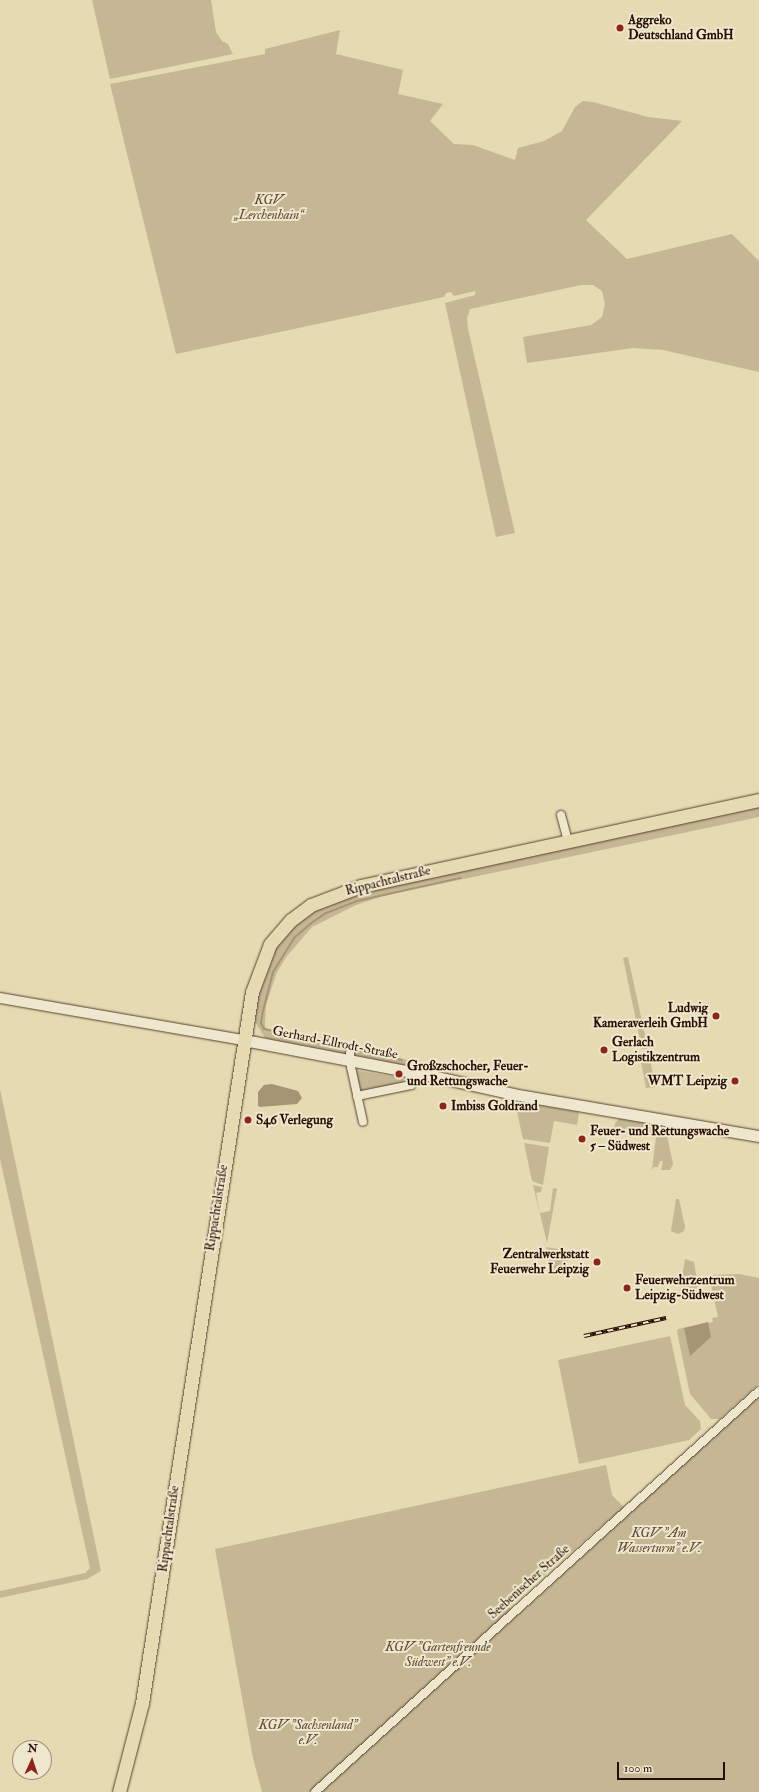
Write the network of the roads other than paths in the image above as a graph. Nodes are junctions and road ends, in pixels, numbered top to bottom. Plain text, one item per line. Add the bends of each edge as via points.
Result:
1 (759, 800) edge
2 (561, 815) dead end
3 (568, 841) junction
4 (0, 998) edge
5 (244, 1040) junction
6 (350, 1057) junction
7 (414, 1072) junction
8 (357, 1096) junction
9 (363, 1122) dead end
10 (759, 1136) edge
11 (759, 1390) edge
12 (119, 1792) edge
13 (315, 1792) edge

1 - 3 main road, Rippachtalstraße
2 - 3 street
3 - 5 main road, Rippachtalstraße via 361,886 311,905 291,920 270,944 252,992
4 - 5 street, Gerhard-Ellrodt-Straße
5 - 6 main road, Gerhard-Ellrodt-Straße
5 - 12 main road, Rippachtalstraße via 142,1704
6 - 7 main road, Gerhard-Ellrodt-Straße
6 - 8 street
7 - 8 street via 411,1085
7 - 10 main road, Gerhard-Ellrodt-Straße via 513,1094
8 - 9 street
11 - 13 street, Seebenischer Straße

